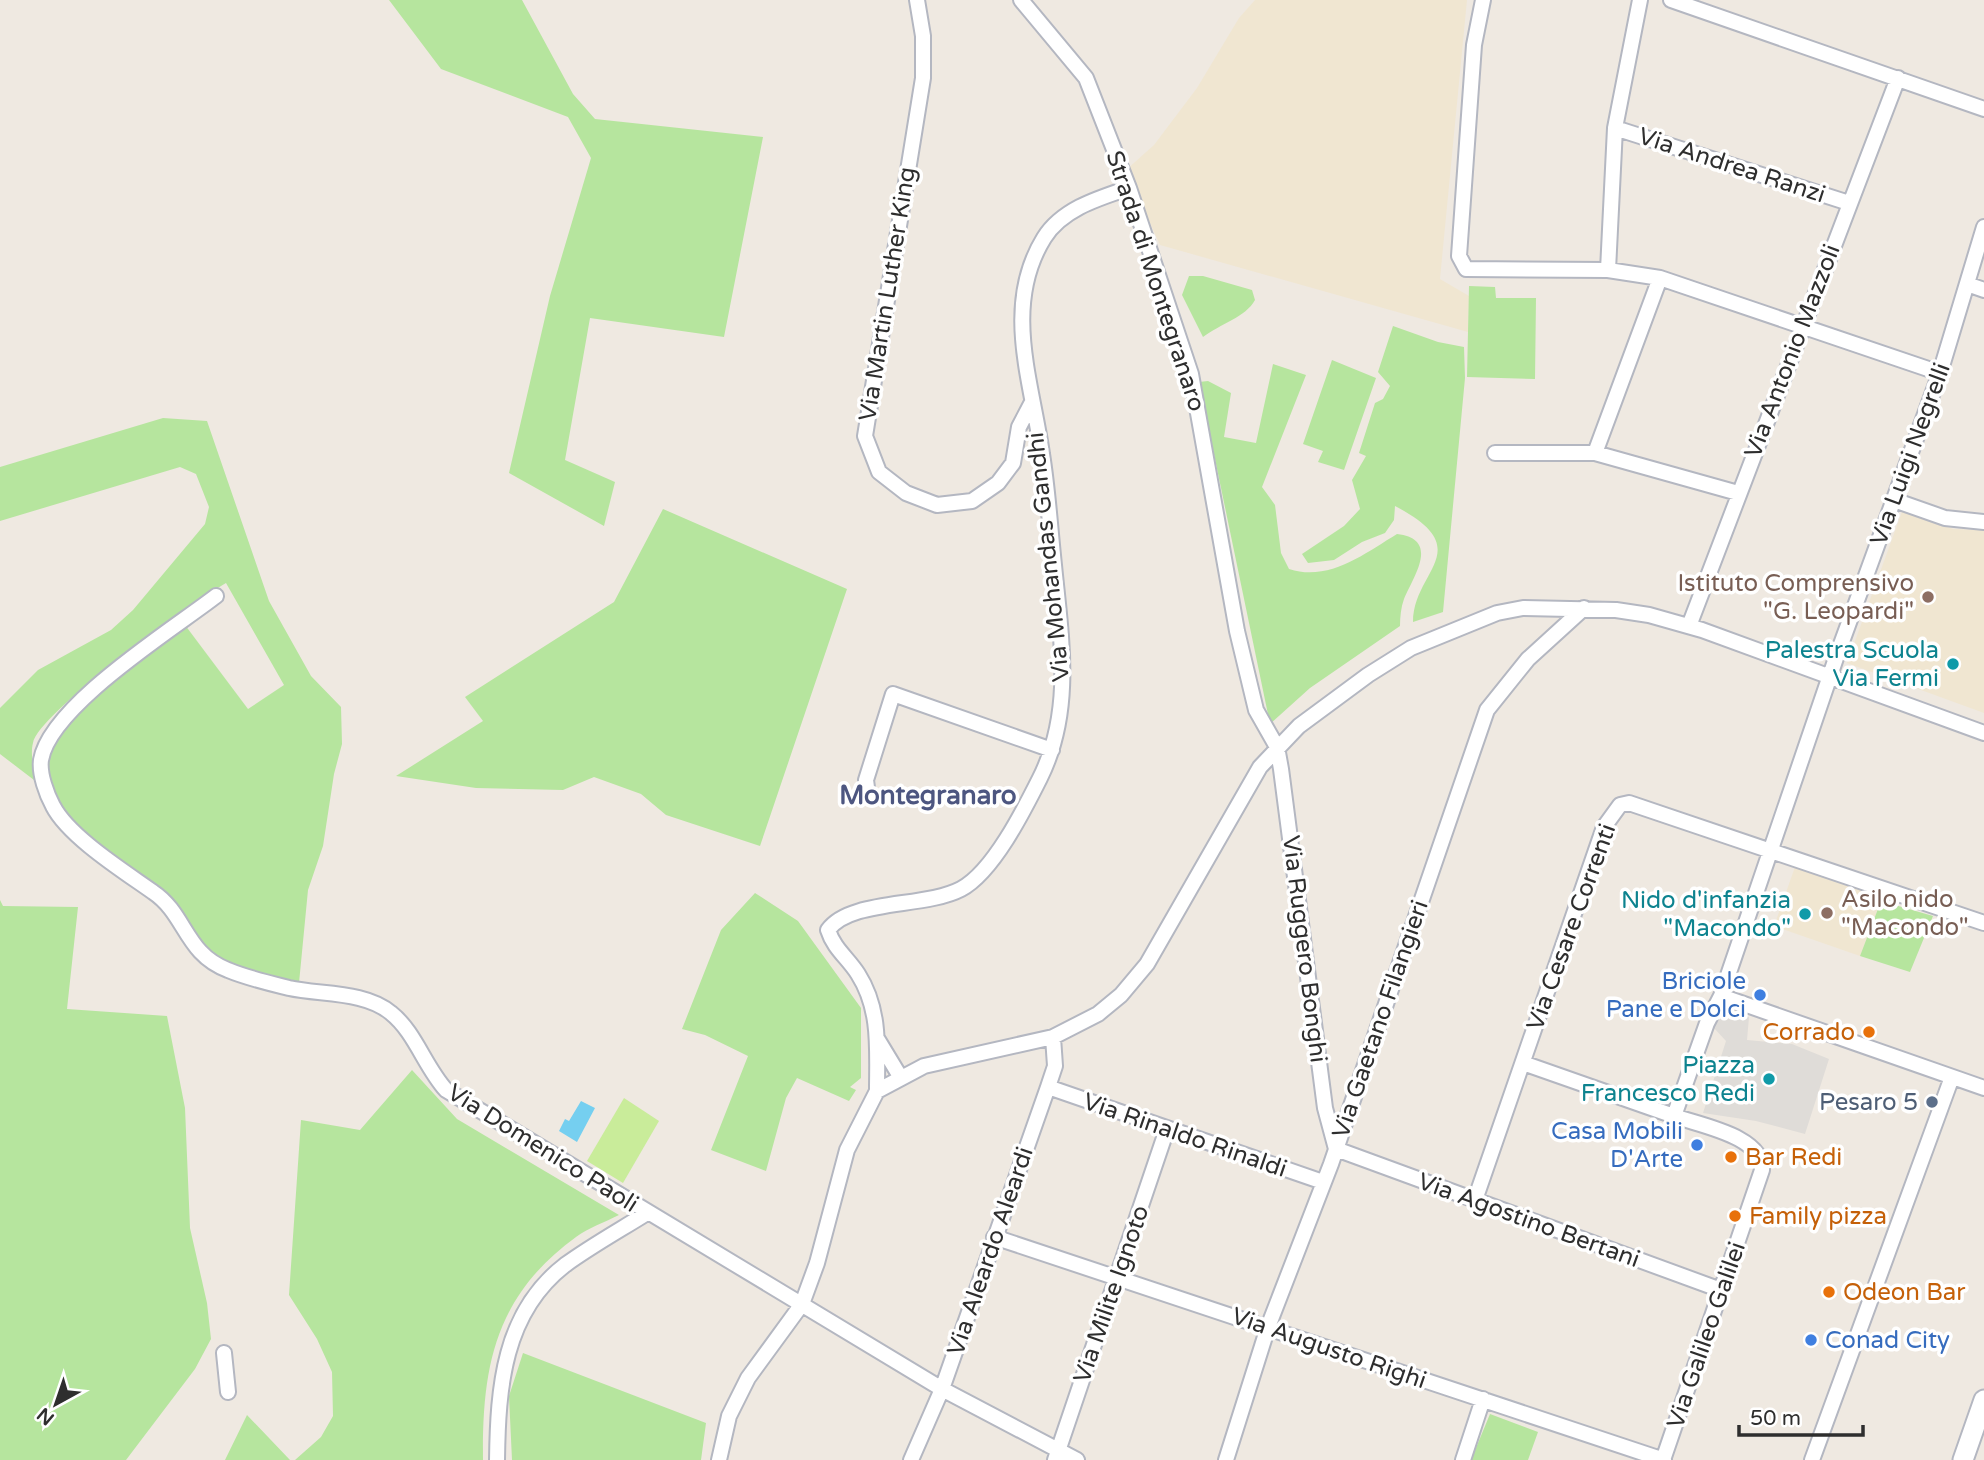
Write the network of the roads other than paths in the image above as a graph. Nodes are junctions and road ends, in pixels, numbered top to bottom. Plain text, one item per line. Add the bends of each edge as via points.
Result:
1 (917, 0) edge
2 (1021, 0) edge
3 (1483, 0) edge
4 (1640, 0) edge
5 (1671, 0) edge
6 (1898, 78) junction
7 (1984, 109) edge
8 (1615, 128) junction
9 (1129, 188) junction
10 (1849, 203) junction
11 (1984, 227) edge
12 (1608, 270) junction
13 (1660, 278) junction
14 (1967, 284) junction
15 (1984, 289) edge
16 (1801, 326) junction
17 (1940, 373) junction
18 (1031, 404) junction
19 (1495, 453) dead end
20 (1595, 453) junction
21 (1738, 493) junction
22 (1894, 500) junction
23 (1984, 522) edge
24 (216, 596) dead end
25 (1584, 608) junction
26 (1689, 626) junction
27 (1831, 677) junction
28 (1984, 733) edge
29 (1277, 747) junction
30 (1052, 750) junction
31 (868, 795) dead end
32 (1769, 852) junction
33 (1984, 923) edge
34 (1721, 996) junction
35 (1053, 1037) junction
36 (877, 1038) junction
37 (1523, 1063) junction
38 (1952, 1077) junction
39 (901, 1079) junction
40 (1048, 1087) junction
41 (1984, 1088) edge
42 (877, 1091) junction
43 (1674, 1116) junction
44 (1167, 1129) junction
45 (1336, 1149) junction
46 (1323, 1182) junction
47 (1475, 1200) junction
48 (647, 1213) junction
49 (994, 1237) junction
50 (1116, 1276) junction
51 (1721, 1290) junction
52 (802, 1304) junction
53 (1268, 1327) junction
54 (224, 1353) dead end
55 (942, 1389) junction
56 (228, 1392) dead end
57 (1483, 1399) junction
58 (1984, 1401) edge
59 (1057, 1455) edge
60 (497, 1460) edge
61 (719, 1460) edge
62 (911, 1460) edge
63 (1077, 1460) edge
64 (1226, 1460) edge
65 (1463, 1460) edge
66 (1663, 1460) edge
67 (1812, 1460) edge
68 (1963, 1460) edge

1 - 18 street, Via Martin Luther King via 923,78 865,436 879,472 906,493 937,505 972,501 998,483 1013,463 1019,427
2 - 9 street, Strada di Montegranaro via 1086,78
3 - 12 street via 1474,45 1459,256 1466,269
4 - 8 street
5 - 6 street
6 - 7 street
6 - 10 street, Via Antonio Mazzoli
8 - 10 street, Via Andrea Ranzi
8 - 12 street
9 - 18 street via 1082,205 1045,236 1023,287
9 - 29 street, Strada di Montegranaro via 1191,374 1237,631 1256,710
10 - 16 street, Via Antonio Mazzoli
11 - 14 street, Via Luigi Negrelli
12 - 13 street
13 - 16 street
13 - 20 street
14 - 15 street
14 - 17 street, Via Luigi Negrelli
16 - 17 street
16 - 21 street, Via Antonio Mazzoli
17 - 22 street, Via Luigi Negrelli
18 - 30 street, Via Mohandas Gandhi via 1042,452 1064,660 1060,719
19 - 20 street
20 - 21 street
21 - 26 street, Via Antonio Mazzoli
22 - 23 street via 1945,518
22 - 27 street, Via Luigi Negrelli
24 - 48 street, Via Domenico Paoli via 65,716 47,742 40,763 54,808 99,854 161,897 204,958 239,974 368,1001 390,1012 446,1090
25 - 26 street via 1649,615
25 - 29 street via 1523,608 1454,629 1368,675
25 - 45 street, Via Gaetano Filangieri via 1528,659 1487,710
26 - 27 street
27 - 28 street
27 - 32 street, Via Luigi Negrelli
29 - 35 street via 1245,789 1140,972 1098,1014
29 - 45 street, Via Ruggero Bonghi via 1325,1108
30 - 31 street via 893,694 866,780
30 - 36 street, Via Mohandas Gandhi via 1034,789 980,875 961,889 932,900 849,914 835,920 828,930 832,944 858,973 868,995
32 - 33 street
32 - 34 street, Via Luigi Negrelli
32 - 37 street, Via Cesare Correnti via 1629,803 1620,805 1604,827
34 - 38 street
34 - 43 street
35 - 39 street via 924,1066
35 - 40 street, Via Aleardo Aleardi via 1055,1066
36 - 39 street
36 - 42 street
37 - 43 street
37 - 47 street, Via Cesare Correnti
38 - 41 street
38 - 67 street
39 - 42 street
40 - 44 street, Via Rinaldo Rinaldi
40 - 49 street, Via Aleardo Aleardi
42 - 52 street via 847,1150
43 - 51 street, Via Galileo Galilei via 1750,1143 1763,1160
44 - 46 street, Via Rinaldo Rinaldi
44 - 50 street, Via Milite Ignoto
45 - 46 street, Via Gaetano Filangieri
45 - 47 street, Via Agostino Bertani
46 - 53 street, Via Gaetano Filangieri
47 - 51 street, Via Agostino Bertani
48 - 52 street, Via Domenico Paoli
48 - 60 street via 564,1266 530,1303 508,1347 498,1403
49 - 50 street, Via Augusto Righi
49 - 55 street, Via Aleardo Aleardi
50 - 53 street, Via Augusto Righi
50 - 59 street, Via Milite Ignoto
51 - 66 street, Via Galileo Galilei
52 - 55 street, Via Domenico Paoli
52 - 61 street via 748,1378 729,1416
53 - 57 street, Via Augusto Righi
53 - 64 street, Via Gaetano Filangieri
54 - 56 street
55 - 59 street, Via Domenico Paoli
55 - 62 street, Via Aleardo Aleardi
57 - 65 street
57 - 66 street, Via Augusto Righi
58 - 68 street
59 - 63 street, Via Domenico Paoli

